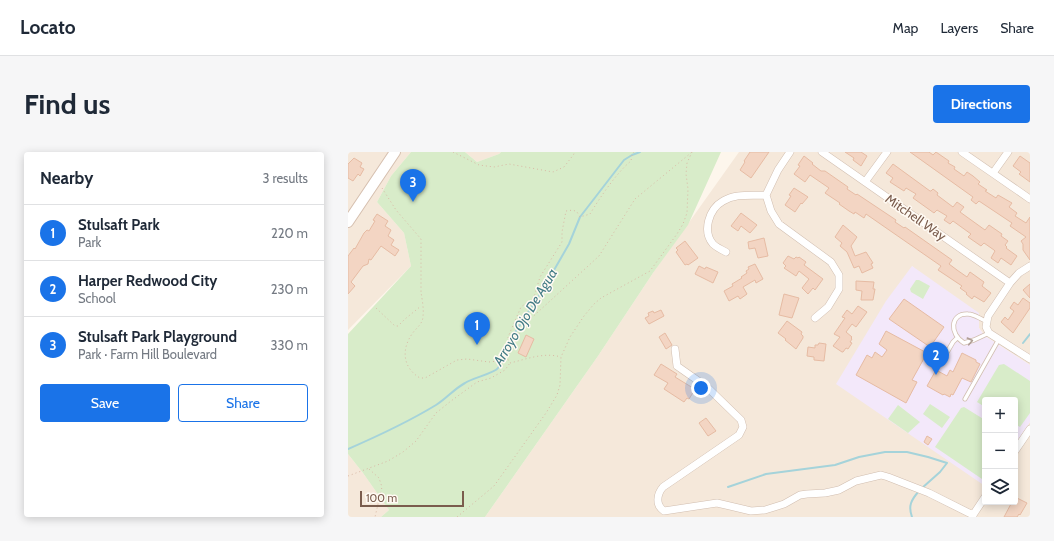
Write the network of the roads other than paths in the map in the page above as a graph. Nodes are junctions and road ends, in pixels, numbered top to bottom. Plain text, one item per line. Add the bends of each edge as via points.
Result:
1 (395, 152) edge
2 (790, 152) edge
3 (822, 152) edge
4 (887, 152) edge
5 (962, 152) edge
6 (1008, 152) edge
7 (993, 173) junction
8 (865, 182) junction
9 (766, 195) junction
10 (1030, 199) edge
11 (348, 222) edge
12 (726, 252) dead end
13 (1030, 266) edge
14 (1010, 283) junction
15 (815, 318) dead end
16 (986, 321) junction
17 (988, 333) junction
18 (957, 338) junction
19 (999, 340) junction
20 (675, 349) dead end
21 (1030, 359) edge
22 (942, 361) dead end
23 (965, 399) dead end
24 (1030, 429) edge
25 (1018, 447) edge
26 (982, 502) edge
27 (973, 516) edge

1 - 11 main road
2 - 9 street
3 - 8 street, Mitchell Way
4 - 8 street
5 - 7 street
6 - 7 street
7 - 10 street
8 - 14 street, Mitchell Way
9 - 12 street via 737,196 723,201 713,211 708,223 708,235 714,245
9 - 15 street via 779,224 831,262 838,275 839,289 828,306
13 - 14 street
14 - 16 street
16 - 17 street
16 - 18 lane via 972,314 962,315 954,324
18 -> 17 lane via 964,343
17 - 19 street
18 - 22 lane
19 - 21 street
19 - 23 lane
20 - 27 street via 677,366 707,387 741,420 743,427 739,435 663,487 658,493 658,502 664,511 709,503 751,511 765,510 800,495 825,494 856,481 881,475 916,488
24 - 25 street
26 - 27 street

